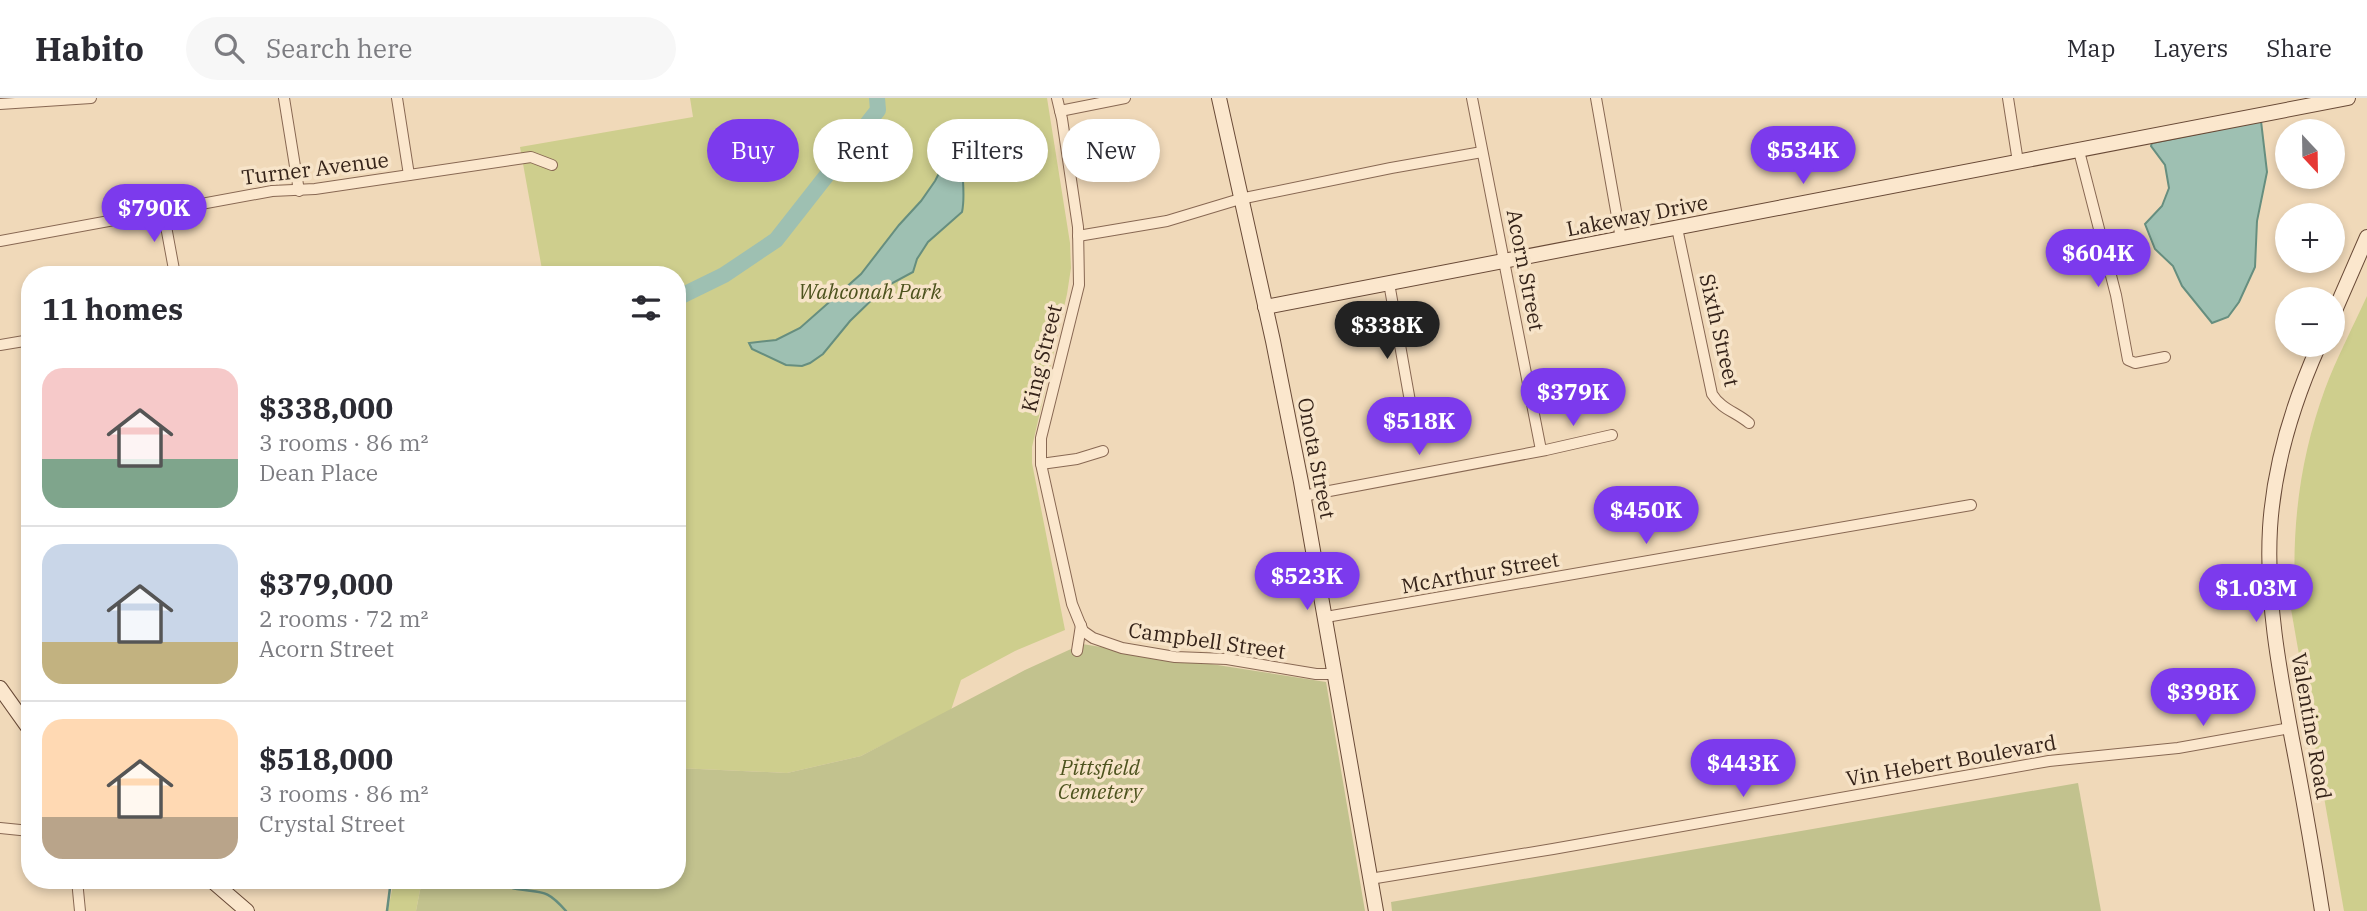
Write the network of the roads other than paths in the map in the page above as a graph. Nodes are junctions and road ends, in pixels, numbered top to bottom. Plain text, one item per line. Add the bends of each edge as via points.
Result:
1 (91, 98) edge
2 (284, 98) edge
3 (397, 98) edge
4 (1057, 98) edge
5 (1125, 98) edge
6 (1219, 98) edge
7 (1472, 98) edge
8 (1596, 98) edge
9 (2008, 98) edge
10 (2348, 98) edge
11 (0, 104) edge
12 (1060, 111) junction
13 (2079, 151) junction
14 (1482, 152) junction
15 (2018, 162) junction
16 (552, 165) dead end
17 (409, 175) junction
18 (299, 191) junction
19 (1240, 199) junction
20 (163, 210) junction
21 (1677, 228) junction
22 (1078, 236) junction
23 (2367, 237) edge
24 (1621, 239) junction
25 (0, 241) edge
26 (1505, 262) junction
27 (173, 266) edge
28 (1389, 283) junction
29 (2345, 287) edge
30 (1265, 307) junction
31 (21, 342) edge
32 (0, 345) edge
33 (2165, 357) dead end
34 (2314, 357) edge
35 (1749, 423) dead end
36 (1416, 435) dead end
37 (1612, 435) dead end
38 (1541, 450) junction
39 (1103, 451) dead end
40 (1041, 464) junction
41 (1303, 496) junction
42 (1971, 506) dead end
43 (1326, 617) junction
44 (1081, 625) junction
45 (1077, 651) dead end
46 (1335, 674) junction
47 (1, 692) edge
48 (21, 718) edge
49 (2290, 728) junction
50 (0, 828) edge
51 (21, 830) edge
52 (1370, 879) junction
53 (78, 889) edge
54 (221, 889) edge
55 (80, 911) edge
56 (247, 911) edge
57 (1376, 911) edge
58 (2322, 911) edge

1 - 11 street
2 - 18 street
3 - 17 street
4 - 12 street, King Street
5 - 12 street
6 - 19 street, Onota Street
7 - 14 street, Acorn Street
8 - 24 street
9 - 15 street
10 - 13 street, Lakeway Drive
12 - 22 street, King Street
13 - 15 street, Lakeway Drive
13 - 33 street via 2128,360 2135,363
14 - 19 street
14 - 26 street, Acorn Street
15 - 21 street, Lakeway Drive
16 - 17 street, Turner Avenue via 531,157
17 - 18 street, Turner Avenue
18 - 20 street, Turner Avenue via 272,191
19 - 22 street via 1167,221
19 - 30 street, Onota Street
20 - 25 street, Turner Avenue
20 - 27 street
21 - 24 street, Lakeway Drive
21 - 35 street, Sixth Street via 1712,394 1724,408
22 - 40 street, King Street via 1079,285 1041,438
23 - 29 street
24 - 26 street, Lakeway Drive
26 - 28 street, Lakeway Drive
26 - 38 street, Acorn Street
28 - 30 street, Lakeway Drive
28 - 36 street
30 - 41 street, Onota Street
31 - 32 street
34 - 49 street, Valentine Road via 2287,429 2270,527 2269,587
37 - 38 street
38 - 41 street
39 - 40 street
40 - 44 street, King Street via 1058,550
41 - 43 street, Onota Street
42 - 43 street, McArthur Street
43 - 46 street, Onota Street
44 - 45 street
44 - 46 street, Campbell Street via 1093,638 1122,648
46 - 52 street, Onota Street
47 - 48 street
49 - 52 street, Vin Hebert Boulevard via 2178,748 2049,761
49 - 58 street, Valentine Road
50 - 51 street
52 - 57 street, Onota Street
53 - 55 street
54 - 56 street

